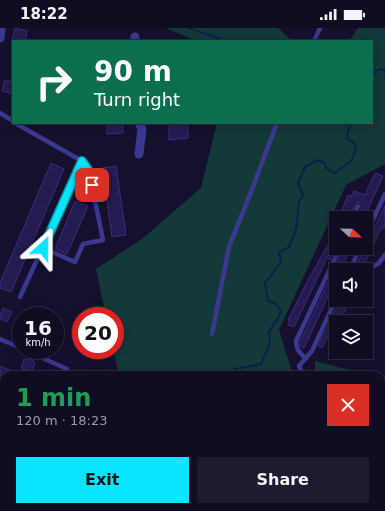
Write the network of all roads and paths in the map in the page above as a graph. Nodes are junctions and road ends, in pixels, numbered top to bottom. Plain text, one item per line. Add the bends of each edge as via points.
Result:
1 (1, 28) edge
2 (320, 28) edge
3 (0, 38) edge
4 (314, 40) edge
5 (0, 113) edge
6 (12, 121) edge
7 (17, 124) edge
8 (140, 124) edge
9 (277, 124) edge
10 (139, 154) dead end
11 (82, 161) junction
12 (385, 194) edge
13 (358, 206) dead end
14 (356, 211) edge
15 (373, 220) edge
16 (43, 248) junction
17 (337, 255) edge
18 (385, 255) edge
19 (373, 266) edge
20 (20, 297) dead end
21 (332, 307) edge
22 (212, 334) dead end
23 (0, 339) edge
24 (12, 344) edge
25 (306, 358) junction
26 (45, 359) edge
27 (67, 369) dead end
28 (301, 371) edge

1 - 3 street
2 - 4 lane
5 - 6 lane
7 - 11 lane
8 - 10 street
9 - 22 lane via 228,248
11 - 16 lane
11 - 16 lane via 89,171 103,240 83,244 75,262
12 - 15 lane
13 - 14 lane
16 - 20 lane
17 - 25 lane via 296,341 296,347
18 - 19 lane
21 - 25 lane via 312,351
23 - 24 lane
25 - 28 lane via 299,366
26 - 27 lane

